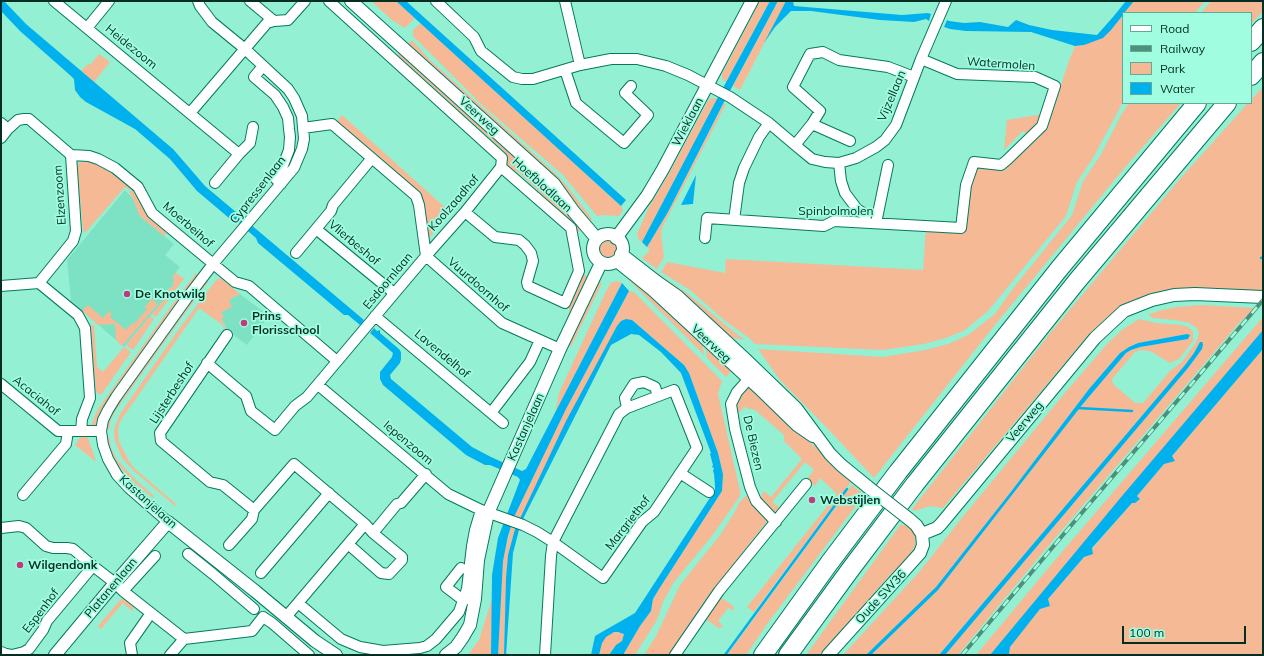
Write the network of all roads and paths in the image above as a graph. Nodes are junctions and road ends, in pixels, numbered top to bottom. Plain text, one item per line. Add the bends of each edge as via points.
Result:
1 (54, 1) edge
2 (110, 1) edge
3 (198, 1) edge
4 (250, 1) edge
5 (305, 1) edge
6 (329, 1) edge
7 (351, 1) edge
8 (436, 1) edge
9 (565, 1) edge
10 (752, 1) edge
11 (946, 1) edge
12 (274, 21) junction
13 (87, 28) junction
14 (1263, 28) edge
15 (1252, 41) edge
16 (245, 49) junction
17 (921, 59) junction
18 (1263, 62) edge
19 (580, 64) junction
20 (263, 66) junction
21 (564, 70) junction
22 (1252, 75) edge
23 (914, 77) junction
24 (707, 85) junction
25 (631, 86) dead end
26 (1196, 104) edge
27 (1226, 104) edge
28 (190, 113) junction
29 (769, 123) junction
30 (812, 124) junction
31 (5, 126) edge
32 (253, 127) dead end
33 (303, 128) junction
34 (1, 138) edge
35 (850, 141) dead end
36 (794, 145) junction
37 (239, 154) junction
38 (71, 155) junction
39 (372, 158) junction
40 (839, 163) junction
41 (888, 165) dead end
42 (501, 167) junction
43 (278, 181) junction
44 (215, 183) dead end
45 (465, 212) junction
46 (734, 220) junction
47 (865, 222) junction
48 (876, 223) junction
49 (961, 228) joint
50 (316, 229) junction
51 (616, 238) junction
52 (705, 238) dead end
53 (597, 239) junction
54 (296, 253) dead end
55 (426, 256) junction
56 (619, 257) junction
57 (602, 263) junction
58 (213, 264) junction
59 (39, 283) junction
60 (1, 286) edge
61 (394, 293) junction
62 (1263, 297) edge
63 (375, 316) junction
64 (227, 334) dead end
65 (540, 340) junction
66 (560, 349) junction
67 (337, 361) junction
68 (207, 364) junction
69 (753, 375) junction
70 (1, 384) edge
71 (318, 385) junction
72 (658, 396) junction
73 (627, 408) junction
74 (491, 413) junction
75 (503, 423) dead end
76 (68, 431) junction
77 (81, 431) junction
78 (101, 431) junction
79 (680, 473) junction
80 (426, 474) junction
81 (806, 484) dead end
82 (709, 492) dead end
83 (329, 493) junction
84 (23, 495) dead end
85 (254, 510) junction
86 (484, 511) junction
87 (168, 522) junction
88 (776, 522) junction
89 (365, 524) junction
90 (6, 528) edge
91 (373, 533) junction
92 (922, 534) junction
93 (554, 542) junction
94 (348, 544) junction
95 (229, 545) dead end
96 (208, 553) junction
97 (188, 554) dead end
98 (155, 556) dead end
99 (200, 563) junction
100 (93, 566) junction
101 (461, 568) dead end
102 (261, 573) dead end
103 (119, 587) junction
104 (255, 591) junction
105 (469, 599) junction
106 (298, 603) junction
107 (151, 613) junction
108 (286, 617) junction
109 (184, 638) junction
110 (1, 652) edge
111 (55, 655) edge
112 (132, 655) edge
113 (170, 655) edge
114 (309, 655) edge
115 (336, 655) edge
116 (446, 655) edge
117 (545, 655) edge
118 (675, 655) edge
119 (763, 655) edge
120 (788, 655) edge
121 (828, 655) edge

1 - 13 street, Heidezoom
2 - 13 street
3 - 16 street, Cypressenlaan via 212,22
4 - 12 street
5 - 12 street via 288,20
6 - 42 street, Hoefbladlaan via 502,158
7 - 53 street, Veerweg via 554,184
8 - 21 street, Vijzellaan via 474,37 481,51 513,77 533,79
9 - 19 street
10 - 24 street, Wieklaan
11 - 17 street, Vijzellaan
12 - 16 street via 267,23
13 - 28 street, Heidezoom
14 - 15 highway
16 - 20 street, Cypressenlaan
16 - 28 street
17 - 23 street, Vijzellaan
17 - 49 street, Watermolen via 957,74 1035,77 1055,86 1042,126 1008,160 1001,165 974,162 966,185
18 - 22 highway
19 - 21 street, Vijzellaan
19 - 24 street, Vijzellaan via 611,59 637,59 666,66
20 - 33 street, Cypressenlaan via 294,98 302,116
20 - 43 street, Cypressenlaan via 254,77 275,95 288,118 288,150
21 - 25 street via 576,103 624,143 648,115 625,93
23 - 30 street via 888,67 839,60 823,52 810,54 793,87 820,111
23 - 40 street, Vijzellaan via 896,125 885,140 856,158
24 - 29 street, Vijzellaan
24 - 51 street, Wieklaan via 647,196
26 - 119 highway via 1059,269 898,472
27 - 120 highway via 1057,305 915,484
28 - 37 street, Heidezoom
29 - 36 street, Vijzellaan
29 - 46 street via 744,168 739,183
30 - 35 street
30 - 36 street
31 - 34 street, Elzenzoom
31 - 38 street, Elzenzoom via 28,119
32 - 37 street via 250,143
33 - 39 street, Esdoornlaan via 332,124
33 - 43 street, Cypressenlaan via 302,149 294,168
36 - 40 street, Vijzellaan via 812,159
37 - 44 street
38 - 58 street, Moerbeihof via 89,156 115,168 138,187 152,213
38 - 59 street, Elzenzoom via 76,231 73,241
39 - 50 street, Vlierbeshof
39 - 55 street, Esdoornlaan via 416,196
40 - 47 street via 845,193 866,215
41 - 48 street
42 - 45 street, Koolzaadhof
42 - 45 street, Hoefbladlaan via 571,228 579,271 565,303 528,286 526,282 533,261 525,245 519,240 495,237
43 - 58 street, Cypressenlaan via 247,225
45 - 55 street, Koolzaadhof
46 - 47 street, Spinbolmolen via 824,226 834,221
46 - 52 street, Spinbolmolen via 707,218
47 - 48 street, Spinbolmolen
48 - 49 street, Spinbolmolen
50 - 54 street, Vlierbeshof
50 - 61 street, Vlierbeshof
51 - 53 street via 606,235
51 - 56 street via 622,249
53 - 57 street via 593,252
55 - 61 street, Esdoornlaan
55 - 65 street, Vuurdoornhof via 502,323
56 - 57 street via 609,264
56 - 69 street, Veerweg via 677,296
57 - 66 street, Kastanjelaan
58 - 67 street, Moerbeihof via 235,282 249,286
58 - 78 street, Kastanjelaan via 116,397 103,420
59 - 60 street
59 - 77 street via 78,315 85,328 90,398 82,419
61 - 63 street, Esdoornlaan
62 - 92 street, Veerweg via 1174,295 1124,310 1095,338 941,524
63 - 67 street, Esdoornlaan
63 - 74 street, Lavendelhof
64 - 68 street, Lijsterbeshof
65 - 66 street, Vuurdoornhof
65 - 74 street via 530,362
66 - 86 street, Kastanjelaan via 507,469
67 - 71 street, Esdoornlaan
68 - 71 street, Lijsterbeshof via 246,396 251,411 275,430 295,406
68 - 85 street, Lijsterbeshof via 160,433 161,441 210,482 223,485
69 - 88 street, De Biezen via 737,392 731,404 750,487 754,497
69 - 92 street, Veerweg, bridge via 797,425 822,443 841,465 909,519
70 - 76 street, Acaciahof via 58,431
71 - 80 street, Iepenzoom
72 - 73 street, Margriethof
72 - 73 street, Margriethof via 655,387 644,382 634,384 625,398
72 - 79 street, Margriethof via 674,390 697,448
73 - 93 street, Margriethof via 619,414
74 - 75 street, Lavendelhof
76 - 77 street, Acaciahof
76 - 84 street via 66,444
77 - 78 street, Acaciahof
78 - 87 street, Kastanjelaan via 103,446 117,475
79 - 82 street
79 - 93 street, Margriethof via 654,512 642,522 603,578
80 - 86 street, Iepenzoom via 448,494
80 - 91 street
81 - 88 street
83 - 85 street via 294,464
83 - 89 street
83 - 102 street
85 - 95 street via 252,519
86 - 93 street, Margriethof via 518,523
86 - 105 street, Kastanjelaan via 478,560
87 - 96 street, Kastanjelaan
87 - 103 street, Platanenlaan
88 - 118 street via 718,591
89 - 91 street
89 - 94 street
90 - 100 street via 26,528 46,546 73,549
91 - 94 street via 402,557 389,574 382,573
92 - 121 street, Oude SW36 via 923,545 916,559
93 - 117 street, Margriethof
94 - 106 street
96 - 99 street
96 - 104 street, Kastanjelaan
97 - 99 street
98 - 103 street
99 - 104 street via 250,606
100 - 103 street
100 - 110 street, Espenhof via 47,621 29,649 12,655
101 - 105 street via 446,587 459,597
103 - 107 street
103 - 111 street, Platanenlaan
104 - 108 street, Kastanjelaan
105 - 106 street, Kastanjelaan via 436,639 427,646 383,651 360,648 341,639
105 - 116 street, Kastanjelaan via 470,625 456,647
106 - 108 street
107 - 109 street
107 - 112 street via 130,642
108 - 115 street, Kastanjelaan
109 - 113 street
109 - 114 street via 252,631 263,617

